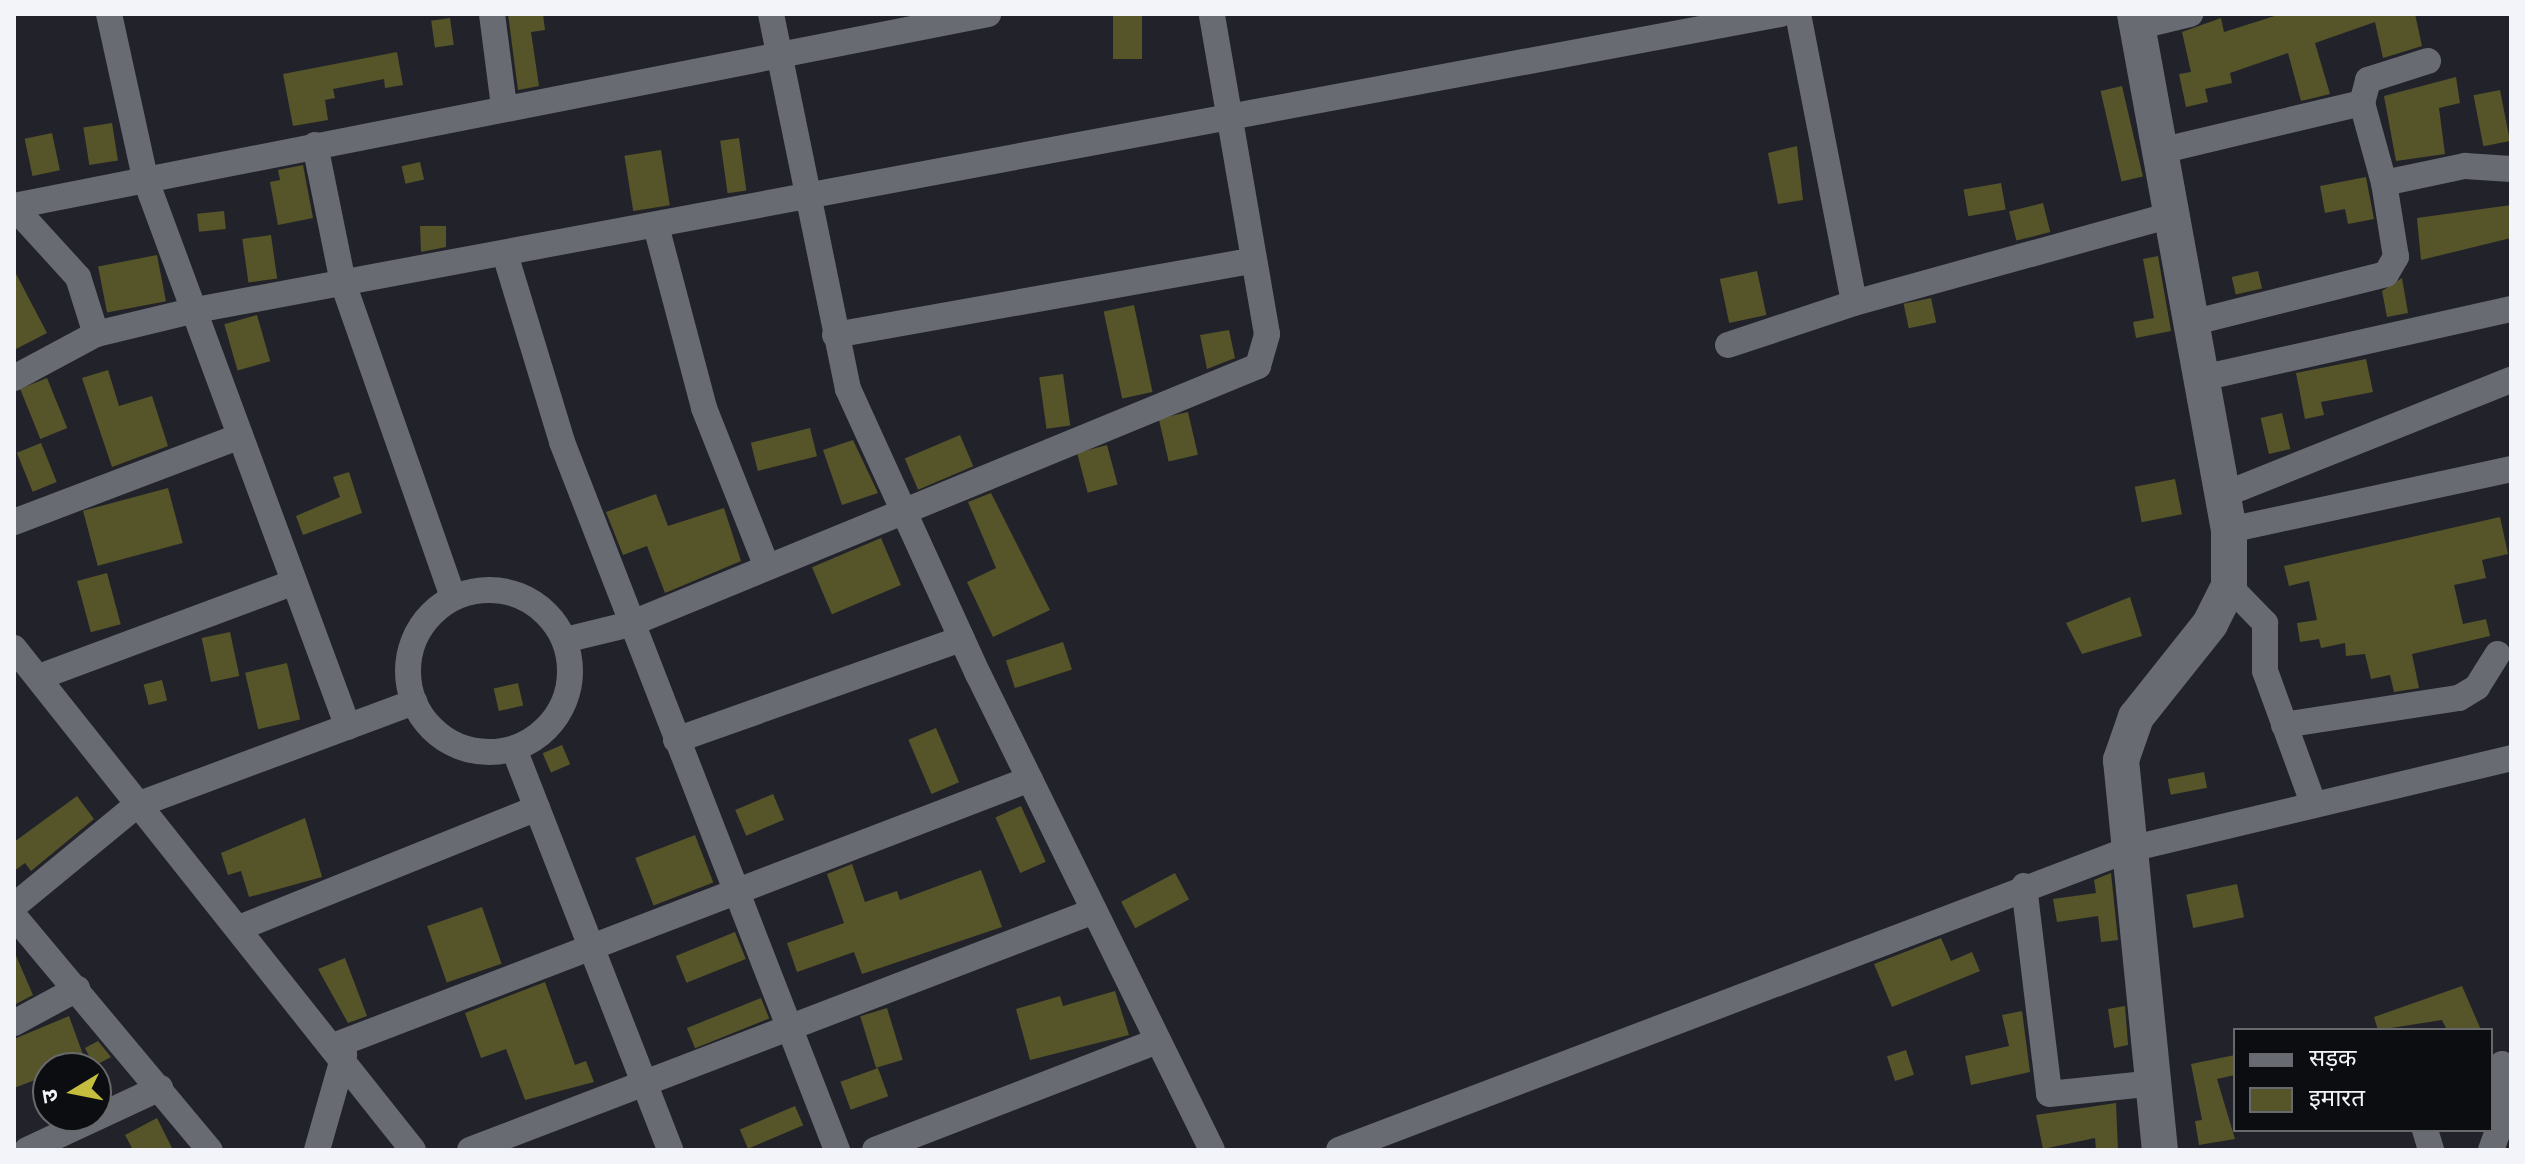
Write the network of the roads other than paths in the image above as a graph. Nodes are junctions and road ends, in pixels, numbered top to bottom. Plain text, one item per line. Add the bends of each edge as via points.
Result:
1 (109, 14) edge
2 (492, 14) edge
3 (771, 14) edge
4 (988, 14) edge
5 (1212, 14) edge
6 (1781, 14) edge
7 (1798, 14) edge
8 (2190, 14) edge
9 (2136, 20) edge
10 (778, 54) junction
11 (2428, 61) dead end
12 (2362, 103) junction
13 (504, 107) junction
14 (1228, 119) junction
15 (315, 145) junction
16 (2160, 151) junction
17 (2511, 169) edge
18 (145, 178) junction
19 (2384, 183) junction
20 (803, 198) junction
21 (14, 207) edge
22 (2172, 215) junction
23 (656, 226) junction
24 (505, 254) junction
25 (1252, 261) junction
26 (343, 283) junction
27 (1854, 303) junction
28 (2511, 309) edge
29 (196, 310) junction
30 (2191, 323) junction
31 (96, 334) junction
32 (835, 335) junction
33 (1728, 345) dead end
34 (14, 378) edge
35 (2202, 378) junction
36 (2511, 380) edge
37 (240, 436) junction
38 (2511, 469) edge
39 (2223, 495) junction
40 (903, 511) junction
41 (14, 522) edge
42 (2229, 530) junction
43 (767, 567) junction
44 (292, 583) junction
45 (2229, 586) junction
46 (453, 597) junction
47 (630, 624) junction
48 (962, 639) junction
49 (565, 640) junction
50 (14, 648) edge
51 (2498, 654) dead end
52 (42, 676) junction
53 (414, 702) junction
54 (2284, 725) junction
55 (348, 727) junction
56 (676, 740) junction
57 (514, 749) junction
58 (2511, 758) edge
59 (1030, 779) junction
60 (2313, 803) junction
61 (137, 805) junction
62 (537, 808) junction
63 (2130, 849) junction
64 (2024, 886) junction
65 (735, 889) junction
66 (14, 906) edge
67 (1094, 911) junction
68 (14, 916) edge
69 (239, 928) junction
70 (589, 943) junction
71 (77, 989) junction
72 (14, 1023) edge
73 (788, 1025) junction
74 (1158, 1041) junction
75 (340, 1050) junction
76 (2501, 1064) edge
77 (643, 1081) junction
78 (2155, 1083) junction
79 (160, 1088) junction
80 (2506, 1107) edge
81 (27, 1150) edge
82 (210, 1150) edge
83 (317, 1150) edge
84 (413, 1150) edge
85 (470, 1150) edge
86 (670, 1150) edge
87 (837, 1150) edge
88 (875, 1150) edge
89 (1212, 1150) edge
90 (1339, 1150) edge
91 (2160, 1150) edge
92 (2491, 1150) edge

1 - 18 street
2 - 13 street
3 - 10 street
4 - 10 street
5 - 14 street
6 - 14 street
7 - 27 street
8 - 9 street
9 - 16 street
10 - 13 street
10 - 20 street
11 - 12 street via 2368,80
12 - 16 street
12 - 19 street
13 - 15 street
14 - 20 street
14 - 25 street
15 - 18 street
15 - 26 street
16 - 22 street
17 - 19 street via 2465,166
18 - 21 street
18 - 29 street
19 - 30 street via 2396,257 2386,274
20 - 23 street
20 - 32 street
21 - 31 street via 78,277
22 - 27 street
22 - 30 street
23 - 24 street
23 - 43 street via 704,408
24 - 26 street
24 - 47 street via 562,442
25 - 32 street
25 - 40 street via 1267,334 1258,366
26 - 29 street
26 - 46 street
27 - 33 street
28 - 35 street
29 - 31 street
29 - 37 street
30 - 35 street
31 - 34 street
32 - 40 street via 848,389
35 - 39 street
36 - 39 street
37 - 41 street
37 - 44 street
38 - 42 street
39 - 42 street
40 - 43 street
40 - 48 street
42 - 45 street
43 - 47 street
44 - 52 street
44 - 55 street
45 - 54 street via 2265,623 2265,671
45 - 63 street via 2210,624 2136,717 2121,760
46 - 49 street via 508,592 534,603
46 - 53 street via 414,636 407,664
47 - 49 street
47 - 56 street
48 - 56 street
48 - 59 street
49 - 57 street via 567,695 556,719
50 - 52 street
51 - 54 street via 2477,687 2459,698
52 - 61 street
53 - 55 street
53 - 57 street via 440,738 463,750
54 - 60 street
55 - 61 street
56 - 65 street
57 - 62 street
58 - 60 street
59 - 65 street
59 - 67 street
60 - 63 street
61 - 66 street
61 - 69 street
62 - 69 street
62 - 70 street
63 - 64 street
63 - 78 street
64 - 78 street via 2049,1094
64 - 90 street
65 - 70 street
65 - 73 street
67 - 73 street
67 - 74 street
68 - 71 street
69 - 75 street
70 - 75 street
70 - 77 street
71 - 72 street
71 - 79 street
73 - 77 street
73 - 87 street
74 - 88 street
74 - 89 street
75 - 83 street
75 - 84 street
76 - 80 street
77 - 85 street
77 - 86 street
78 - 91 street
79 - 81 street
79 - 82 street
80 - 92 street

